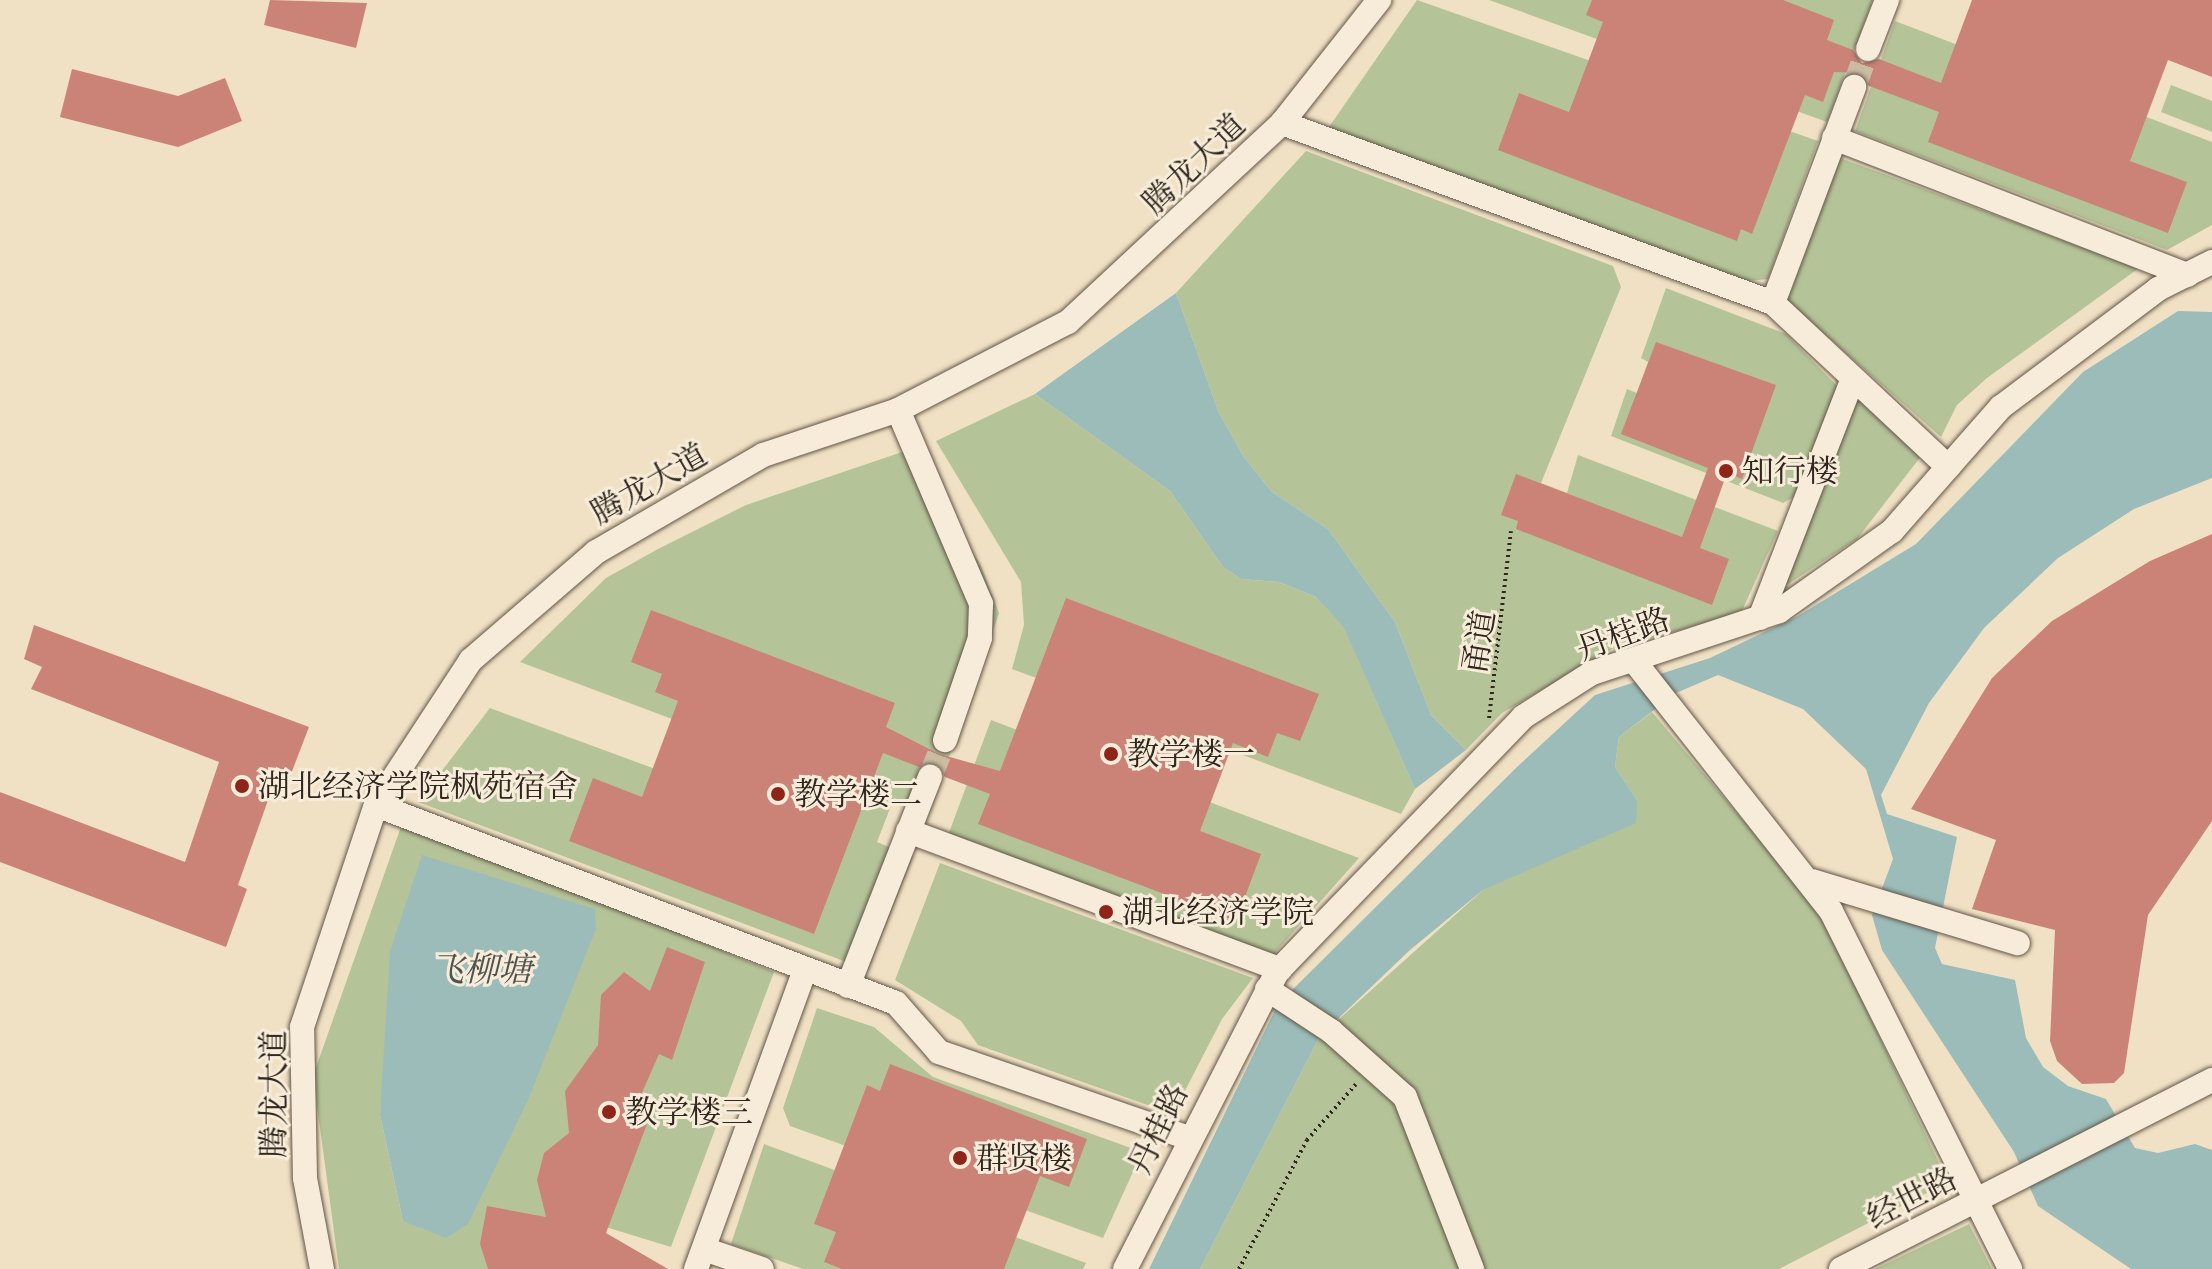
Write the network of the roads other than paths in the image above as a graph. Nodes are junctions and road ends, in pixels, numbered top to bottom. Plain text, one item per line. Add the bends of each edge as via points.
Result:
1 (1379, 0) edge
2 (1887, 0) edge
3 (1868, 49) tunnel mouth
4 (1854, 87) tunnel mouth
5 (1282, 123) junction
6 (1834, 138) junction
7 (2212, 262) edge
8 (2187, 275) junction
9 (1773, 303) junction
10 (1853, 378) junction
11 (898, 410) junction
12 (1948, 467) junction
13 (1760, 618) junction
14 (1636, 664) junction
15 (945, 740) tunnel mouth
16 (930, 777) tunnel mouth
17 (376, 805) junction
18 (908, 831) junction
19 (1812, 881) junction
20 (2018, 943) dead end
21 (805, 969) junction
22 (1275, 985) junction
23 (848, 986) junction
24 (2212, 1080) edge
25 (1189, 1138) junction
26 (1976, 1202) junction
27 (700, 1259) edge
28 (322, 1269) edge
29 (762, 1269) edge
30 (1125, 1269) edge
31 (1472, 1269) edge
32 (1841, 1269) edge
33 (2010, 1269) edge

1 - 5 street, 腾龙大道
2 - 3 street
4 - 6 street
5 - 9 street
5 - 11 street, 腾龙大道 via 1068,322
6 - 8 street
6 - 9 street
7 - 8 street, 丹桂路
8 - 12 street, 丹桂路 via 2001,407
9 - 10 street
10 - 12 street
10 - 13 street
11 - 15 street via 981,604 980,638
11 - 17 street, 腾龙大道 via 763,455 596,552 471,660
12 - 13 street, 丹桂路 via 1892,531
13 - 14 street, 丹桂路
14 - 19 street via 1664,706
14 - 22 street, 丹桂路 via 1592,673 1523,717
16 - 18 street
17 - 21 street
17 - 28 street, 腾龙大道 via 302,1027 305,1178
18 - 22 street
18 - 23 street
19 - 20 street
19 - 26 street
21 - 23 street
21 - 27 street
22 - 25 street, 丹桂路
22 - 31 street via 1405,1097
23 - 25 street via 896,1003 939,1052
24 - 26 street, 经世路
25 - 30 street, 丹桂路
26 - 32 street, 经世路
26 - 33 street
27 - 29 street

